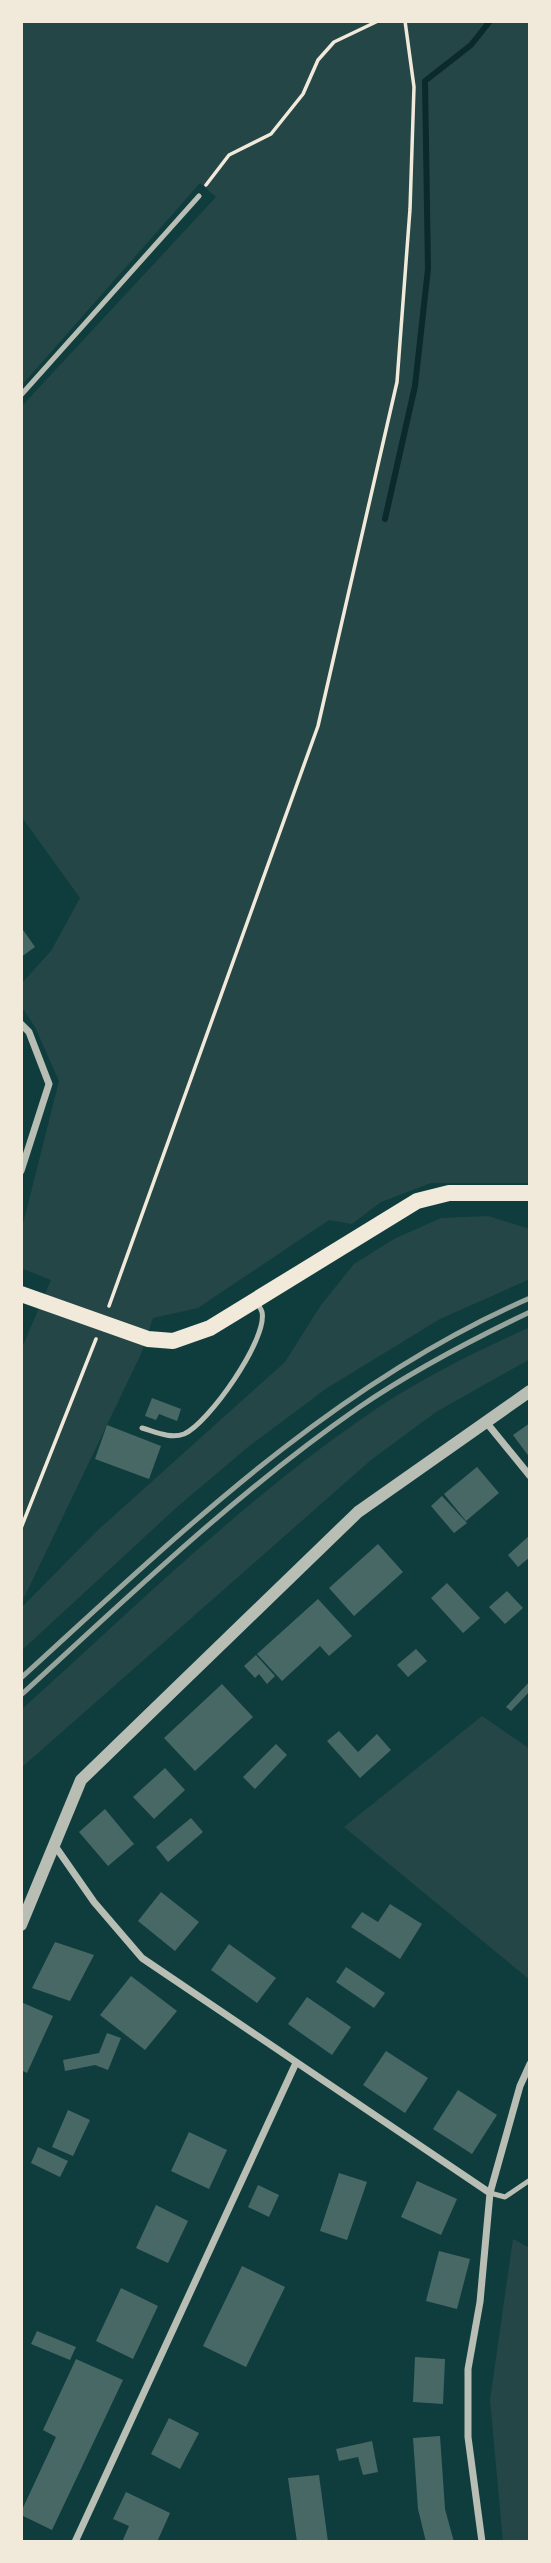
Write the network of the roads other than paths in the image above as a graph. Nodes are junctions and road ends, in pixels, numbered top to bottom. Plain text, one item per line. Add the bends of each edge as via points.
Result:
1 (199, 196) road end
2 (21, 395) edge
3 (21, 1024) edge
4 (21, 1171) edge
5 (530, 1193) edge
6 (21, 1294) edge
7 (256, 1300) junction
8 (530, 1391) edge
9 (486, 1422) junction
10 (142, 1428) dead end
11 (530, 1476) edge
12 (53, 1842) junction
13 (21, 1925) edge
14 (530, 2064) edge
15 (295, 2065) junction
16 (530, 2180) edge
17 (490, 2193) junction
18 (75, 2542) edge
19 (482, 2542) edge

1 - 2 lane
3 - 4 street via 29,1032 49,1084
5 - 7 main road via 449,1193 417,1201
6 - 7 main road via 148,1339 173,1341 210,1328
7 - 10 lane via 263,1314 260,1330 236,1377 211,1410 187,1433 172,1437
8 - 9 street
9 - 11 street
9 - 12 street via 358,1512 159,1703 81,1780
12 - 13 street
12 - 15 street via 94,1902 142,1958
14 - 17 street
15 - 17 street
15 - 18 street
16 - 17 lane via 505,2197
17 - 19 street via 480,2302 468,2369 468,2437

